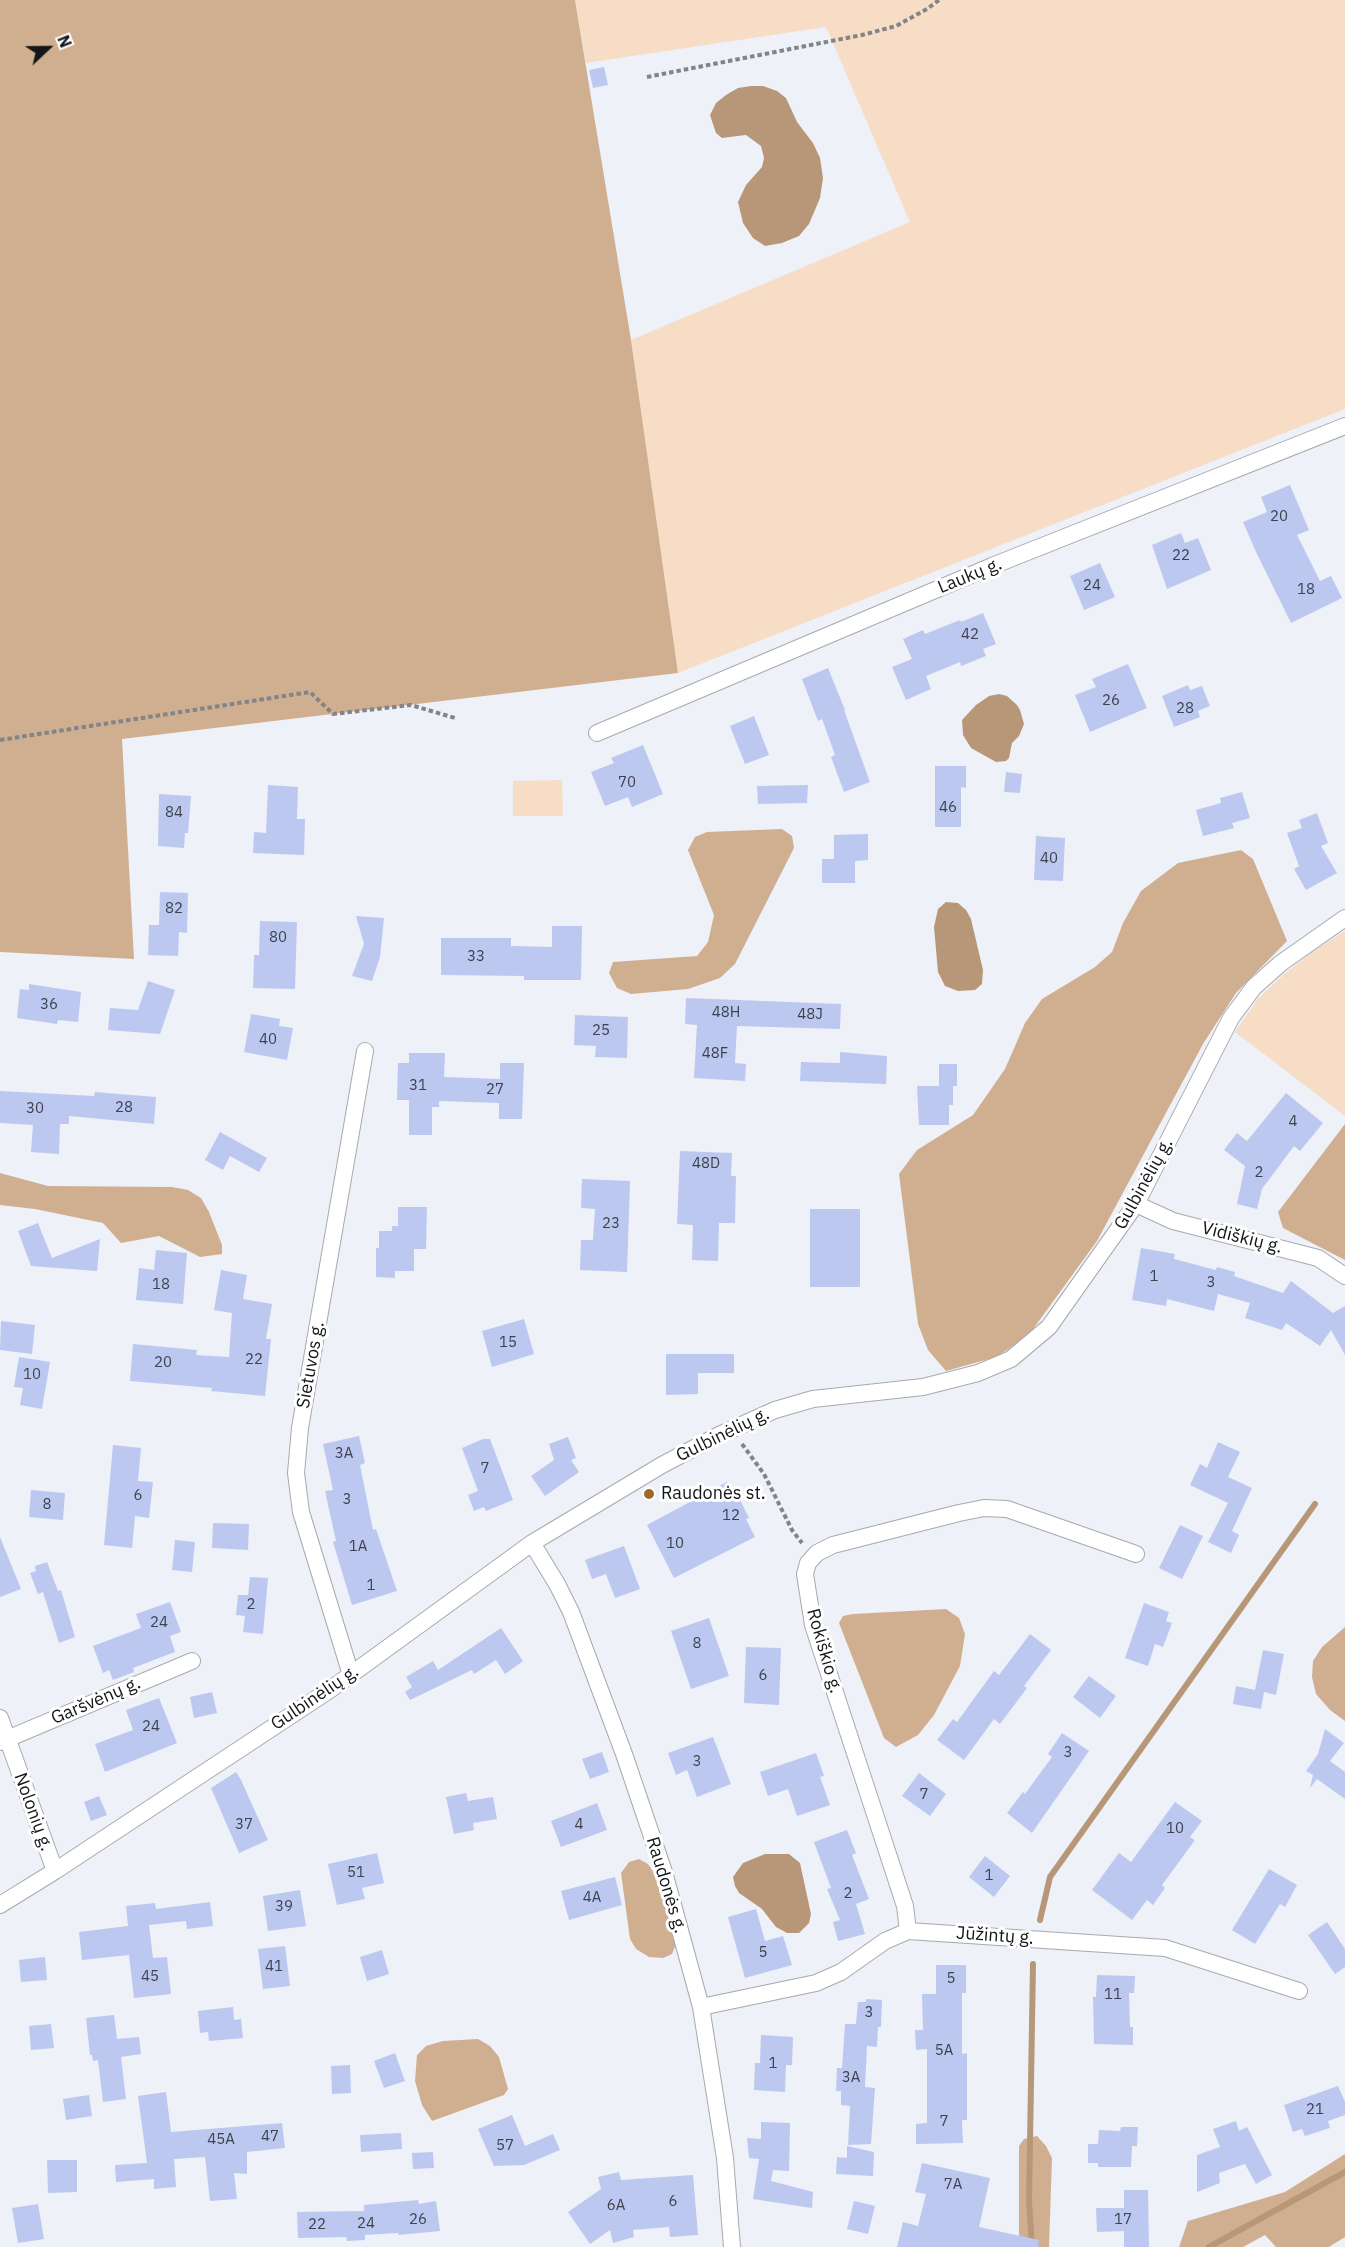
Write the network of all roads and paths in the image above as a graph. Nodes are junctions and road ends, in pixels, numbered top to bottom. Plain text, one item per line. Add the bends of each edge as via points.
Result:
1 (939, 0) edge
2 (647, 77) dead end
3 (1345, 426) edge
4 (455, 718) dead end
5 (597, 733) dead end
6 (0, 740) edge
7 (1345, 918) edge
8 (366, 1051) dead end
9 (1136, 1204) junction
10 (1345, 1276) edge
11 (734, 1428) junction
12 (531, 1543) junction
13 (1136, 1554) dead end
14 (813, 1558) junction
15 (192, 1661) dead end
16 (351, 1675) junction
17 (0, 1719) edge
18 (3, 1740) edge
19 (55, 1871) junction
20 (0, 1905) edge
21 (908, 1930) junction
22 (1299, 1991) dead end
23 (701, 2007) junction
24 (732, 2247) edge

1 - 2 path via 896,26 862,35
3 - 5 street, Laukų g. via 992,567
4 - 6 path via 411,705 333,714 310,692
7 - 9 street, Gulbinėlių g. via 1281,963 1254,987 1231,1018
8 - 16 street, Sietuvos g. via 301,1421 296,1473 301,1512
9 - 10 street, Vidiškių g. via 1173,1221 1318,1258
9 - 11 street, Gulbinėlių g. via 1049,1327 1011,1359 978,1373 923,1387 813,1399
11 - 12 street, Gulbinėlių g. via 662,1465
11 - 14 path via 764,1474 792,1530
12 - 16 street, Gulbinėlių g.
12 - 23 street, Raudonės g. via 571,1612 624,1754 664,1872
13 - 14 street via 1007,1509 984,1508 833,1545
14 - 21 street, Rokiškio g. via 806,1574 813,1625 905,1905
15 - 18 street, Garšvėnų g.
16 - 19 street, Gulbinėlių g.
17 - 18 street, Nolonių g.
18 - 19 street, Nolonių g.
19 - 20 street, Gulbinėlių g.
21 - 22 street, Jūžintų g. via 1166,1948
21 - 23 street via 816,1983
23 - 24 street, Raudonės g. via 725,2158

